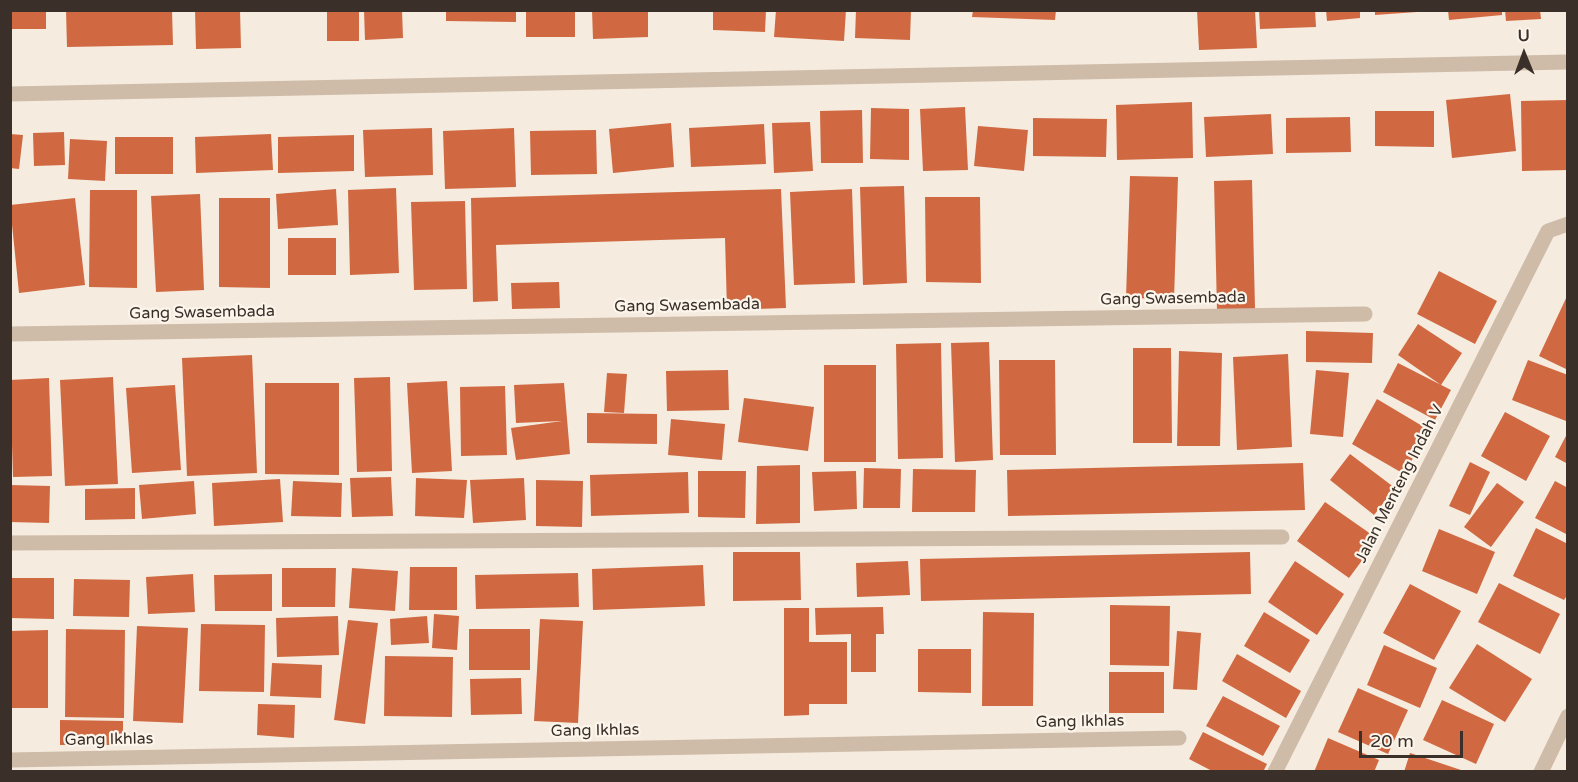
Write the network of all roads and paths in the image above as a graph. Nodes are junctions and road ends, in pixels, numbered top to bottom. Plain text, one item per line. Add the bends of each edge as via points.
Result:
1 (1568, 62) edge
2 (10, 94) edge
3 (1568, 224) edge
4 (1365, 314) dead end
5 (10, 334) edge
6 (1282, 537) dead end
7 (10, 543) edge
8 (1568, 717) edge
9 (1179, 738) dead end
10 (10, 760) edge
11 (1275, 771) edge
12 (1541, 771) edge

1 - 2 street
3 - 11 street, Jalan Menteng Indah V via 1548,231
4 - 5 street, Gang Swasembada
6 - 7 street
8 - 12 street
9 - 10 street, Gang Ikhlas

